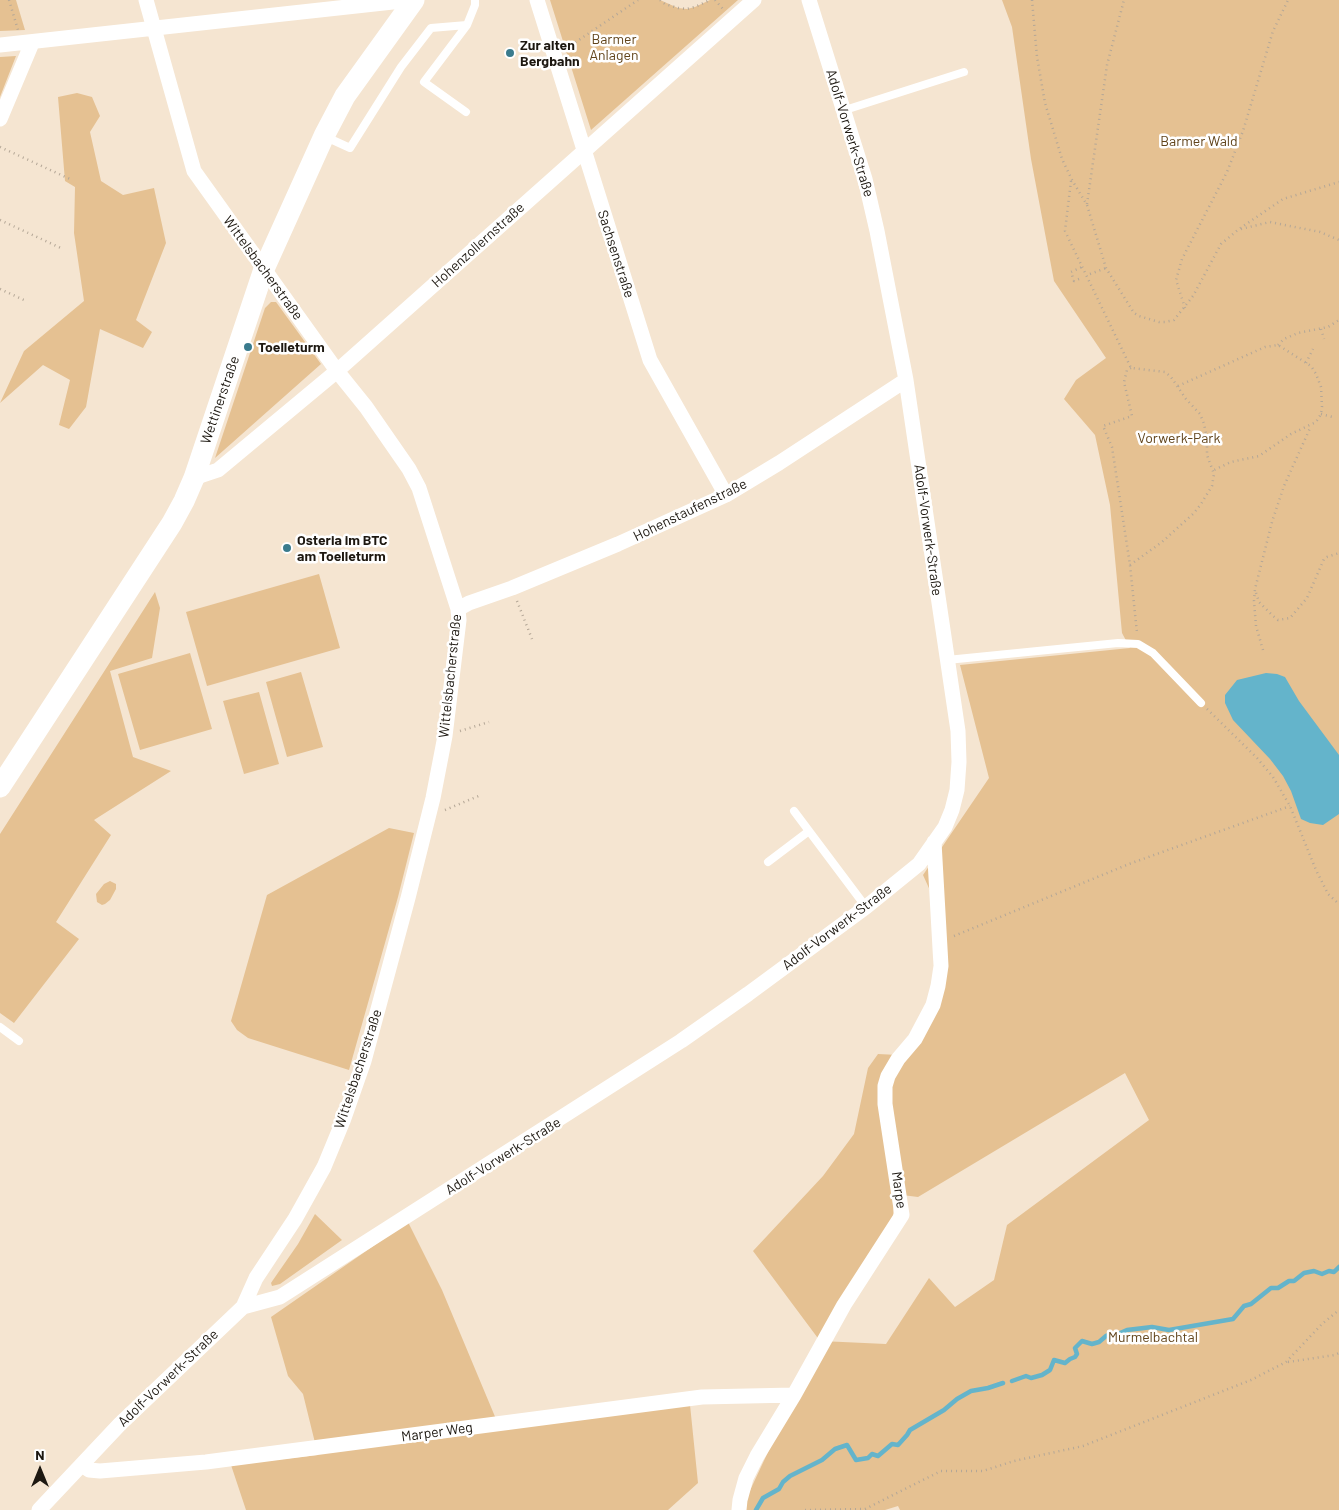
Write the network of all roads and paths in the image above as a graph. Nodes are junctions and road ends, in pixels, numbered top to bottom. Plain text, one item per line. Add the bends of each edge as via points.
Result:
1 (9, 0) edge
2 (146, 0) edge
3 (412, 0) edge
4 (475, 0) edge
5 (537, 0) edge
6 (638, 0) edge
7 (660, 0) edge
8 (710, 0) edge
9 (754, 0) edge
10 (809, 0) edge
11 (1032, 0) edge
12 (1124, 0) edge
13 (1288, 0) edge
14 (467, 25) junction
15 (155, 29) junction
16 (27, 43) junction
17 (0, 45) edge
18 (563, 50) dead end
19 (964, 72) dead end
20 (845, 110) junction
21 (466, 112) dead end
22 (0, 119) edge
23 (324, 136) junction
24 (0, 147) edge
25 (584, 150) junction
26 (70, 179) dead end
27 (1072, 180) junction
28 (1339, 182) edge
29 (1087, 205) junction
30 (0, 220) edge
31 (1239, 229) junction
32 (1339, 240) edge
33 (63, 249) dead end
34 (1082, 267) junction
35 (1106, 268) junction
36 (264, 269) junction
37 (1090, 274) dead end
38 (1079, 279) dead end
39 (0, 289) edge
40 (24, 300) dead end
41 (1185, 308) junction
42 (1339, 320) edge
43 (1320, 329) junction
44 (1324, 339) dead end
45 (1278, 345) junction
46 (1313, 349) dead end
47 (1306, 363) junction
48 (1132, 368) junction
49 (337, 371) junction
50 (906, 380) junction
51 (1178, 386) junction
52 (1321, 414) junction
53 (1332, 417) dead end
54 (1312, 425) junction
55 (1214, 470) junction
56 (194, 478) junction
57 (726, 495) junction
58 (1339, 553) edge
59 (1130, 564) junction
60 (512, 588) junction
61 (1255, 589) junction
62 (458, 609) junction
63 (1137, 627) dead end
64 (532, 639) dead end
65 (1263, 650) dead end
66 (947, 660) junction
67 (1201, 703) joint
68 (489, 722) dead end
69 (445, 736) junction
70 (0, 786) edge
71 (481, 795) dead end
72 (1290, 806) junction
73 (794, 811) dead end
74 (429, 816) junction
75 (809, 831) junction
76 (934, 842) junction
77 (768, 862) dead end
78 (1339, 904) edge
79 (866, 907) junction
80 (940, 942) junction
81 (0, 1027) edge
82 (19, 1041) dead end
83 (244, 1307) junction
84 (1339, 1310) edge
85 (1339, 1353) edge
86 (1286, 1362) junction
87 (794, 1395) junction
88 (82, 1465) junction
89 (39, 1510) edge
90 (739, 1510) edge
91 (805, 1510) edge

1 - 16 path
2 - 15 street, Wittelsbacherstraße
3 - 15 street
3 - 23 street, Wettinerstraße via 345,96
4 - 14 lane
5 - 25 street, Sachsenstraße
6 - 18 path
7 - 8 path via 687,9
9 - 25 street, Hohenzollernstraße
10 - 20 street, Adolf-Vorwerk-Straße
11 - 27 path via 1045,102 1062,159
12 - 29 path via 1107,65
13 - 41 path via 1273,31 1227,172 1182,259 1176,280
14 - 21 lane via 424,82
14 - 23 lane via 430,28 350,148
15 - 16 street
15 - 36 street, Wittelsbacherstraße via 194,172
16 - 17 street
16 - 22 street via 27,52
19 - 20 lane
20 - 50 street, Adolf-Vorwerk-Straße via 877,231
23 - 36 street, Wettinerstraße
24 - 26 path
25 - 49 street, Hohenzollernstraße
25 - 57 street, Sachsenstraße via 650,360
27 - 29 path
27 - 34 path via 1065,231
28 - 31 path via 1283,199
29 - 35 path
30 - 33 path
31 - 32 path via 1270,222 1320,232
31 - 41 path via 1221,244
34 - 38 path via 1070,272 1074,280
34 - 48 path
35 - 37 path
35 - 41 path via 1139,316 1165,322 1174,320
36 - 49 street, Wittelsbacherstraße
36 - 56 street, Wettinerstraße
39 - 40 path
42 - 43 path
43 - 44 path
43 - 45 path via 1298,333
45 - 47 path
45 - 51 path via 1265,347
46 - 47 path
47 - 52 path via 1314,371 1321,387
48 - 51 path via 1165,372
48 - 59 path via 1127,370 1124,382 1132,416 1103,426 1112,447
49 - 56 street, Hohenzollernstraße via 218,470
49 - 62 street, Wittelsbacherstraße via 366,407 419,488
50 - 57 street, Hohenstaufenstraße
50 - 66 street, Adolf-Vorwerk-Straße
51 - 55 path via 1202,418 1207,455
52 - 53 path
52 - 54 path
54 - 55 path via 1291,434 1259,456 1231,462
54 - 61 path via 1284,486
55 - 59 path via 1212,486 1194,513 1162,542
56 - 70 street, Wettinerstraße via 172,523
57 - 60 street, Hohenstaufenstraße
58 - 61 path via 1324,560 1307,598 1290,618 1278,620 1266,611
59 - 63 path
60 - 62 street, Hohenstaufenstraße
60 - 64 path
61 - 65 path via 1256,626
62 - 69 street, Wittelsbacherstraße
66 - 67 lane via 1118,643 1138,644 1153,653
66 - 76 street, Adolf-Vorwerk-Straße via 960,762 952,810
67 - 72 path via 1257,758
68 - 69 path
69 - 74 street, Wittelsbacherstraße
71 - 74 path
72 - 78 path via 1316,870 1328,894
72 - 80 path via 1129,864
73 - 75 lane
74 - 83 street, Wittelsbacherstraße via 364,1061 343,1121 324,1167 256,1278
75 - 77 lane
75 - 79 lane
76 - 79 street, Adolf-Vorwerk-Straße via 919,864
76 - 80 street, Marpe
79 - 83 street, Adolf-Vorwerk-Straße via 748,994 610,1087 280,1297
80 - 87 street, Marpe via 941,966 932,1005 885,1086 902,1215 844,1306
81 - 82 lane
83 - 88 street, Adolf-Vorwerk-Straße via 120,1424
84 - 86 path
85 - 86 path
86 - 91 path via 1251,1380 1083,1446 983,1471 941,1471 865,1509
87 - 88 street, Marper Weg via 702,1396 206,1462 100,1471 89,1470
87 - 90 street, Marpe via 746,1478
88 - 89 street, Adolf-Vorwerk-Straße

